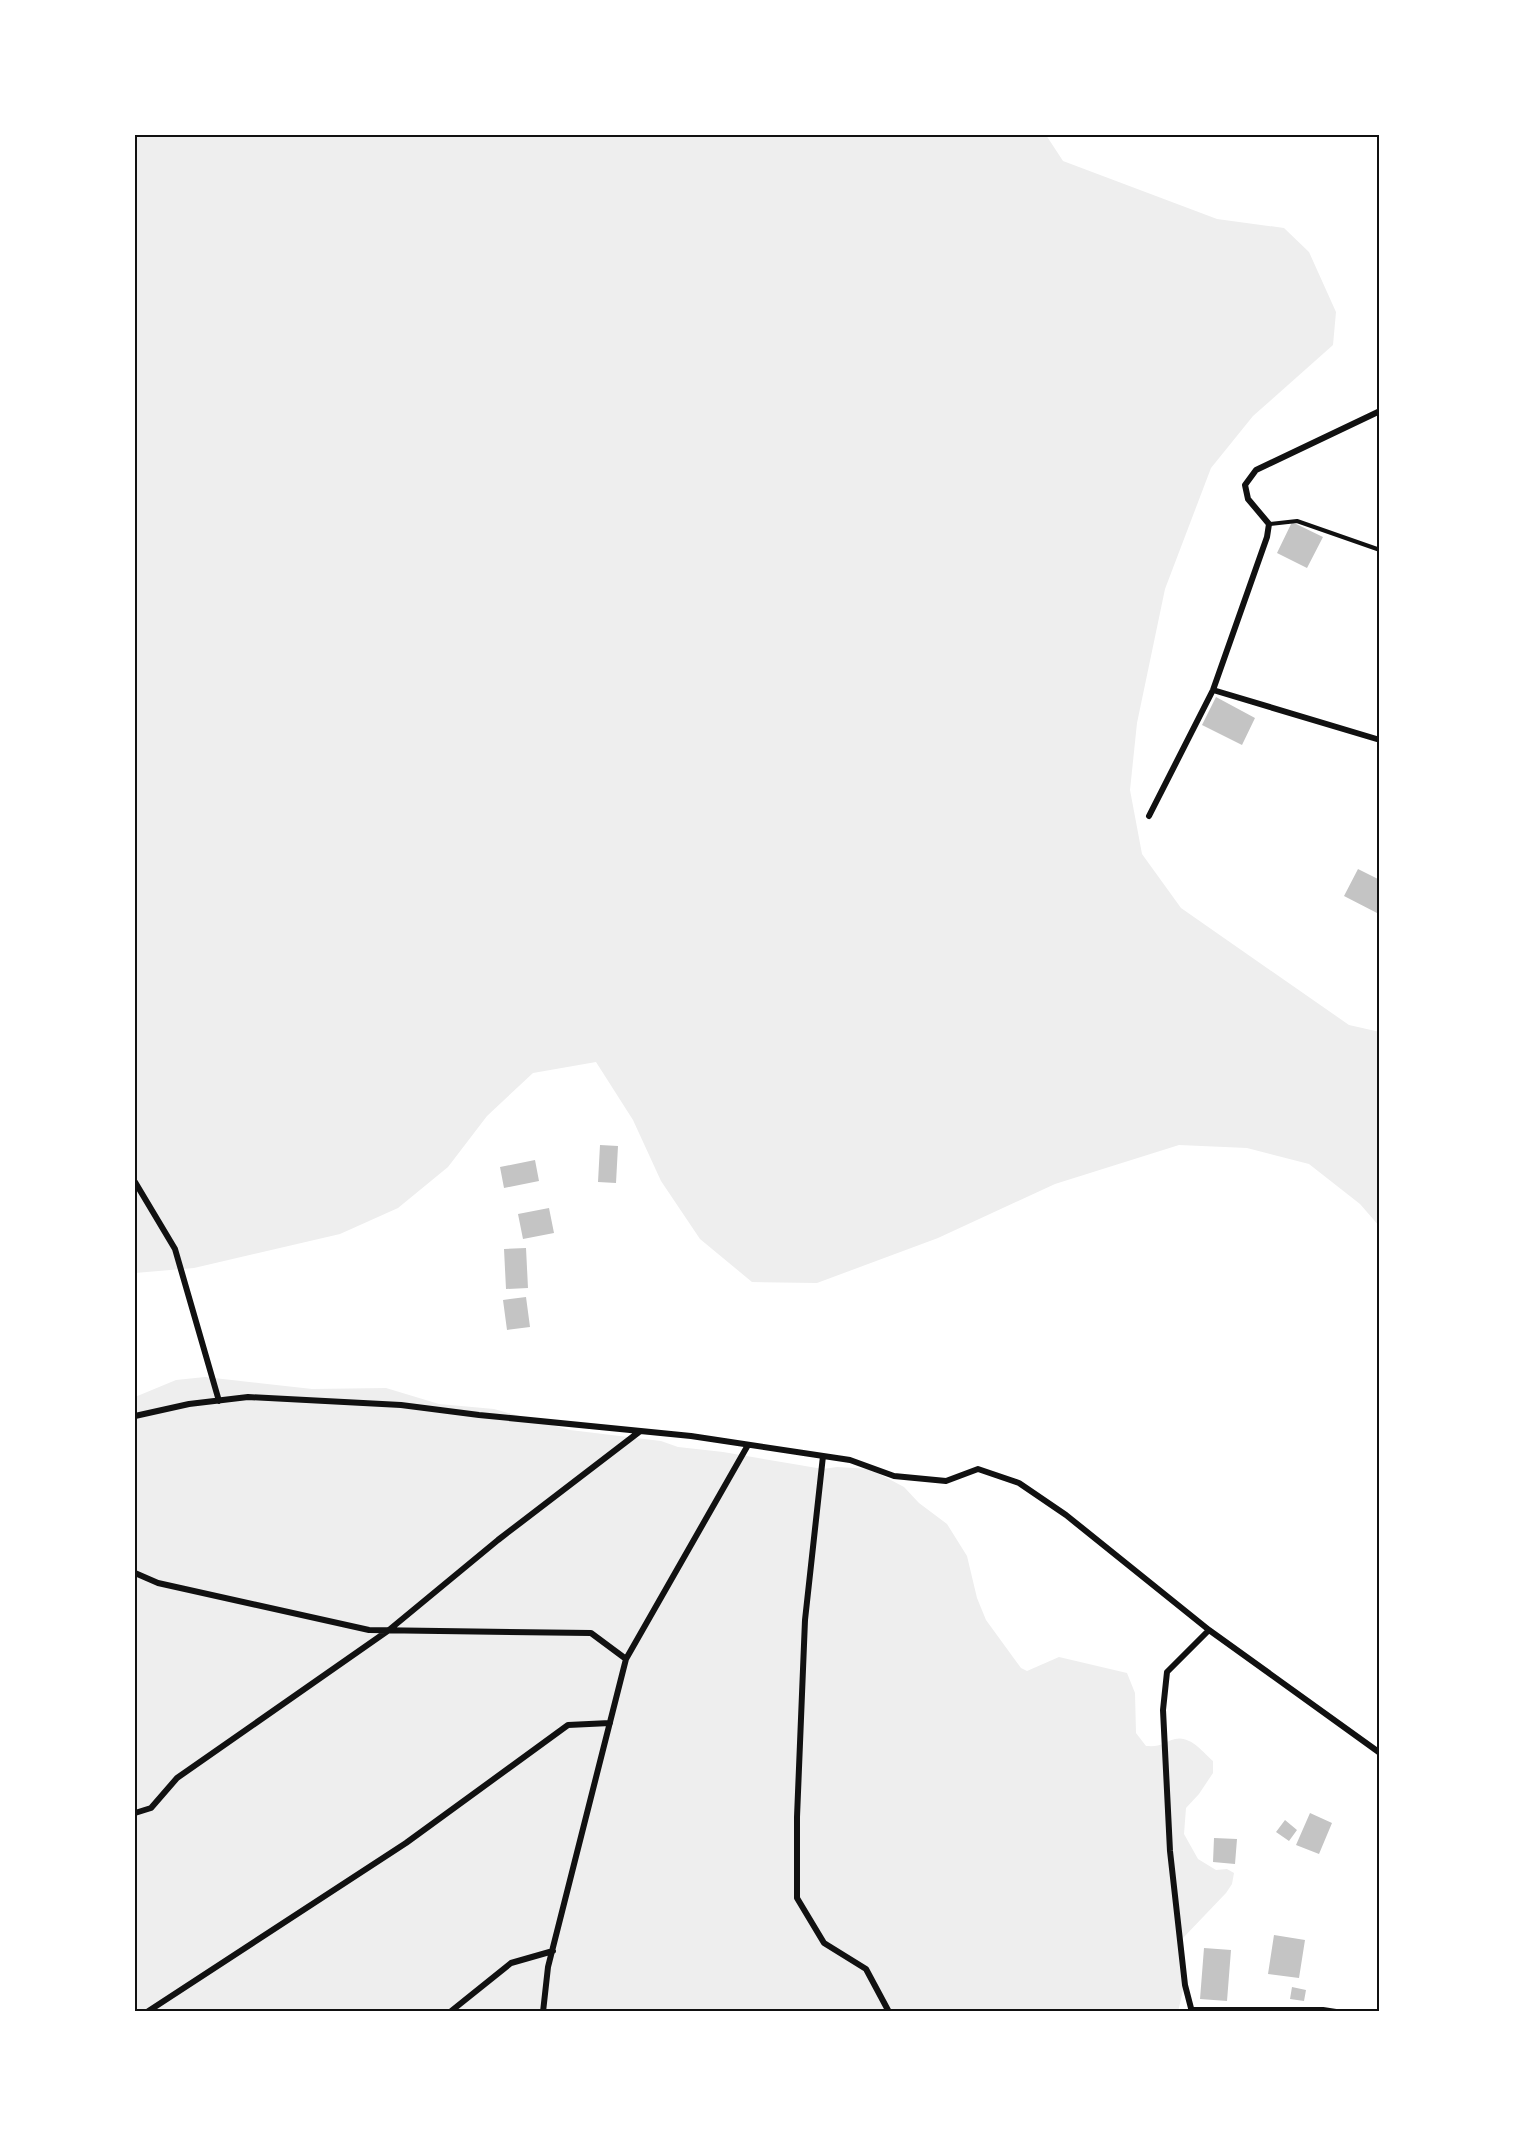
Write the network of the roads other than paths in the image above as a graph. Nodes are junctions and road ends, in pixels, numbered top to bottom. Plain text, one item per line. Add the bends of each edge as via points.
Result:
1 (1380, 411) edge
2 (1269, 524) junction
3 (1380, 550) edge
4 (1213, 690) junction
5 (1380, 740) edge
6 (1149, 816) dead end
7 (135, 1182) edge
8 (219, 1401) junction
9 (135, 1416) edge
10 (639, 1431) junction
11 (748, 1445) junction
12 (823, 1456) junction
13 (135, 1573) edge
14 (389, 1630) junction
15 (1209, 1630) junction
16 (626, 1659) junction
17 (610, 1723) junction
18 (1380, 1753) edge
19 (135, 1813) edge
20 (553, 1951) junction
21 (1192, 2011) edge
22 (147, 2012) edge
23 (450, 2012) edge
24 (543, 2012) edge
25 (889, 2012) edge
26 (1336, 2012) edge

1 - 2 street via 1256,470 1245,485 1248,499
2 - 3 lane via 1297,521
2 - 4 street
4 - 5 street
4 - 6 street
7 - 8 street via 175,1250
8 - 9 street
8 - 10 street via 248,1397 401,1405
10 - 11 street
10 - 14 street
11 - 12 street
11 - 16 street
12 - 15 street via 850,1460 894,1476 946,1481 978,1469 1019,1483 1066,1515
12 - 25 street via 805,1620 797,1898 824,1943 867,1969
13 - 14 street via 169,1585 369,1630
14 - 16 street via 591,1633
14 - 19 street via 177,1778 151,1808
15 - 18 street
15 - 21 street via 1167,1672 1163,1710 1170,1851 1185,1985
16 - 17 street
17 - 20 street
17 - 22 street via 568,1725 406,1843
20 - 23 street via 511,1963
20 - 24 street
21 - 26 street

